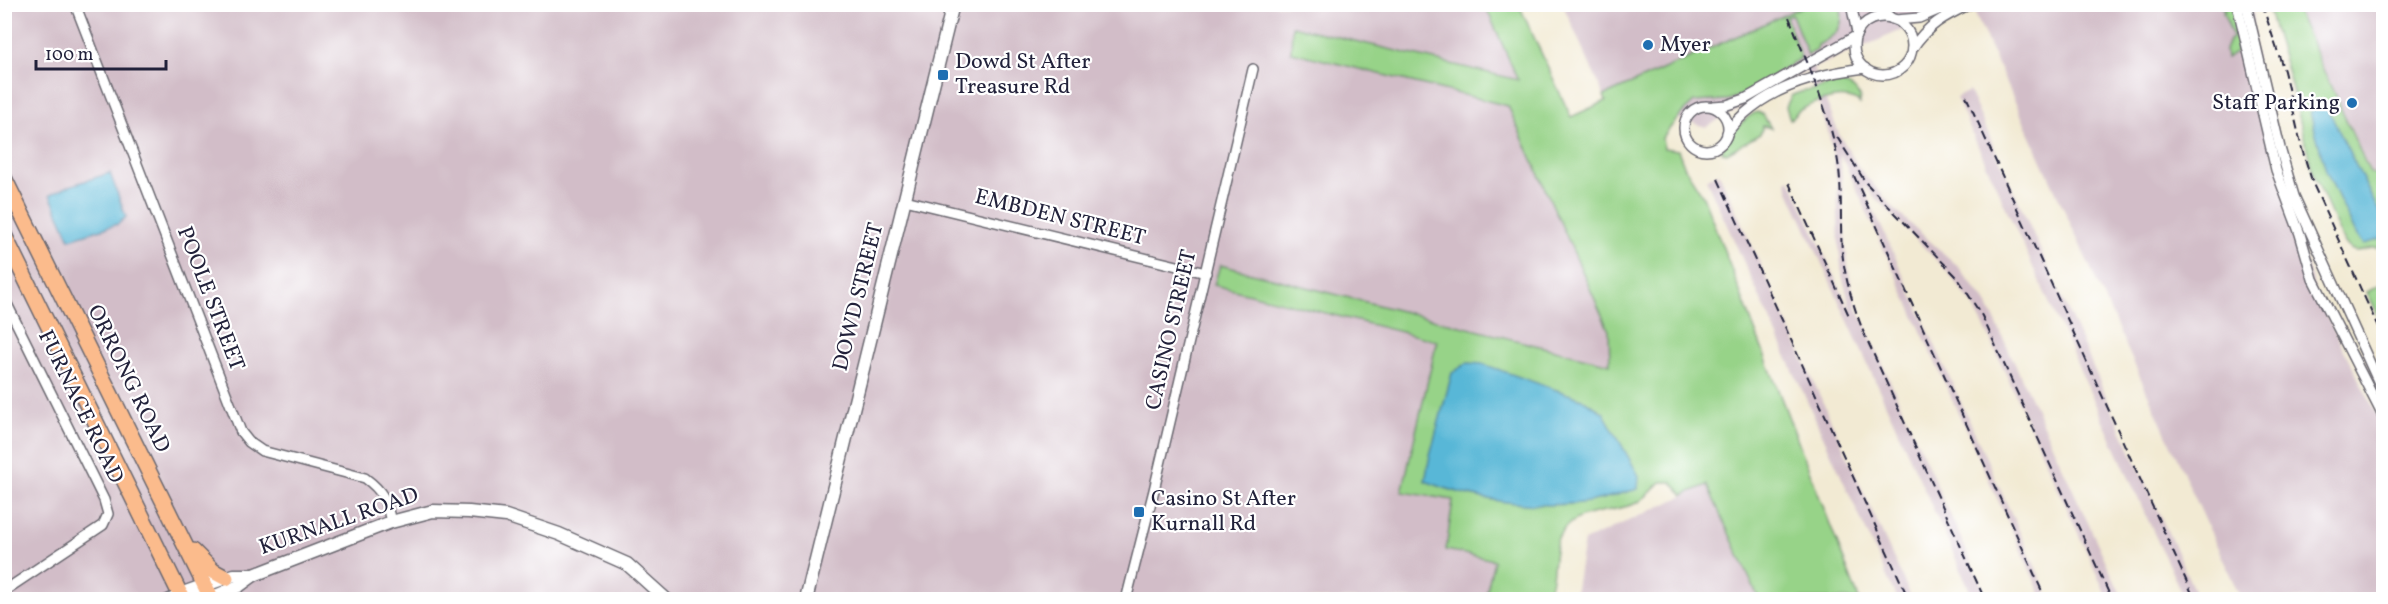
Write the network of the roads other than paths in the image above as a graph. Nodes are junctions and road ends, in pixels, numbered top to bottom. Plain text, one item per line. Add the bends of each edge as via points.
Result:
1 (75, 4) edge
2 (953, 4) edge
3 (1851, 4) edge
4 (1876, 4) edge
5 (1952, 4) edge
6 (1970, 4) edge
7 (2237, 4) edge
8 (2246, 4) edge
9 (1894, 19) junction
10 (1856, 34) junction
11 (1911, 50) junction
12 (1865, 68) junction
13 (1253, 69) dead end
14 (1713, 106) junction
15 (1727, 133) junction
16 (4, 178) edge
17 (905, 200) junction
18 (4, 235) edge
19 (1206, 273) junction
20 (4, 298) edge
21 (2384, 394) edge
22 (2384, 418) edge
23 (391, 522) junction
24 (186, 546) junction
25 (254, 574) junction
26 (226, 578) junction
27 (4, 591) edge
28 (209, 596) edge
29 (176, 598) edge
30 (667, 600) edge
31 (806, 600) edge
32 (1126, 600) edge

1 - 23 street, POOLE STREET via 241,432 262,451 365,478 385,497
2 - 17 street, DOWD STREET
3 - 10 street
4 - 9 street
5 - 9 street via 1919,18
6 - 11 street via 1935,22
7 - 22 street via 2276,170 2313,279
8 - 21 street via 2292,189
9 - 10 street via 1868,21
9 - 11 street via 1908,32
10 - 12 street via 1855,54
10 - 14 street via 1745,99
11 - 12 street via 1894,73 1876,74
12 - 15 street via 1796,83 1749,109
13 - 19 street, CASINO STREET
14 - 15 street via 1724,114
14 - 15 street via 1700,106 1688,113 1683,126 1686,138 1695,147 1707,150 1718,146
16 - 24 highway, ORRONG ROAD
17 - 19 street, EMBDEN STREET
17 - 31 street, DOWD STREET
18 - 29 highway, ORRONG ROAD
19 - 32 street, CASINO STREET
20 - 27 street, FURNACE ROAD via 108,514 103,525
23 - 25 street, KURNALL ROAD
23 - 30 street, KURNALL ROAD via 433,511 506,516 627,564
24 - 26 highway
24 - 28 highway, ORRONG ROAD
25 - 26 street, KURNALL ROAD
25 - 28 street, KURNALL ROAD via 239,586
26 - 28 street, KURNALL ROAD
28 - 29 street, KURNALL ROAD

